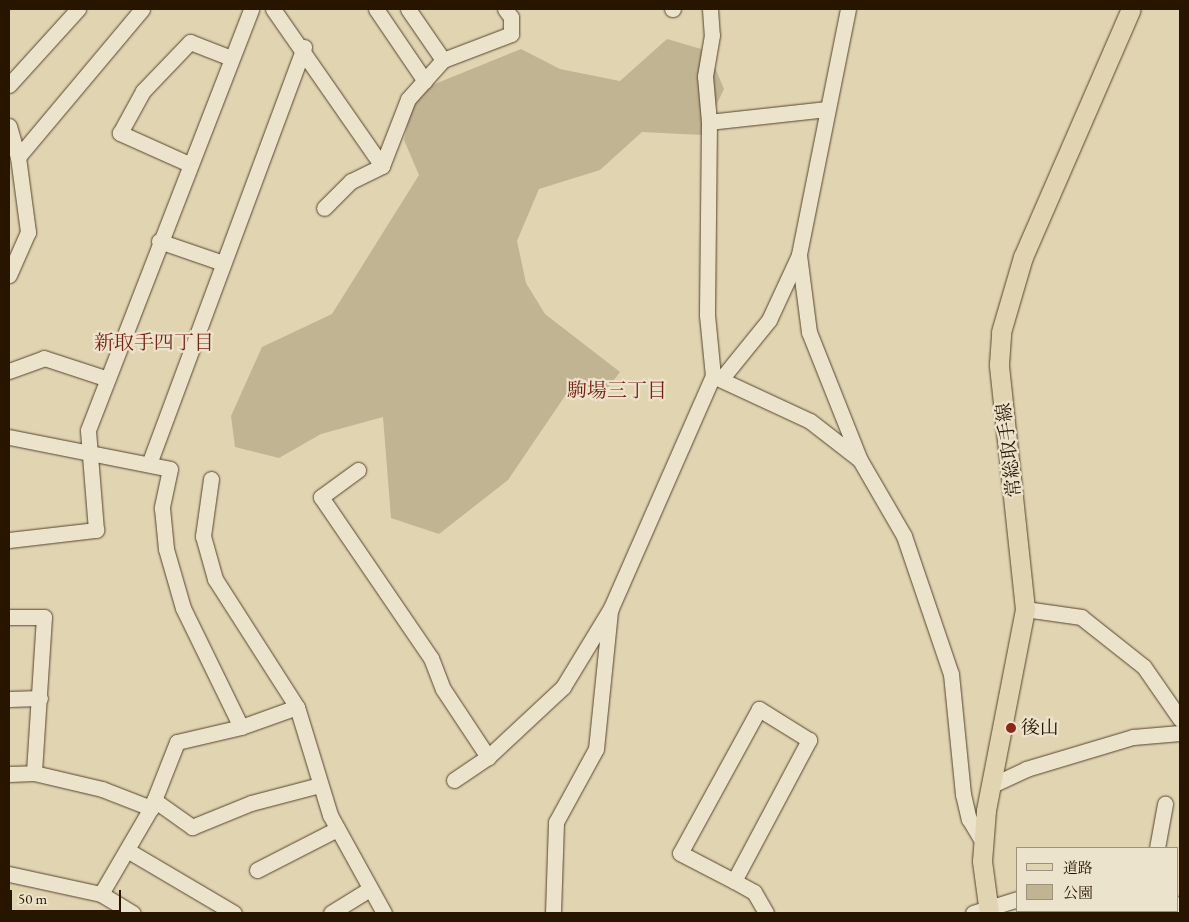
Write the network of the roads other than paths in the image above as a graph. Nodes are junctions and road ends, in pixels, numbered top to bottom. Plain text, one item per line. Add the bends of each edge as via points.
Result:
1 (78, 9) edge
2 (142, 9) edge
3 (251, 9) edge
4 (273, 9) edge
5 (376, 9) edge
6 (408, 9) edge
7 (506, 9) edge
8 (710, 9) edge
9 (848, 9) edge
10 (1131, 9) edge
11 (304, 47) junction
12 (231, 58) junction
13 (443, 60) junction
14 (425, 81) junction
15 (9, 85) edge
16 (826, 109) junction
17 (709, 122) junction
18 (9, 126) edge
19 (18, 157) junction
20 (189, 164) junction
21 (382, 166) junction
22 (324, 208) dead end
23 (16, 218) edge
24 (159, 241) junction
25 (799, 256) junction
26 (224, 263) junction
27 (9, 275) edge
28 (9, 371) edge
29 (718, 377) junction
30 (108, 379) junction
31 (9, 437) edge
32 (90, 452) junction
33 (860, 460) junction
34 (149, 464) junction
35 (358, 470) dead end
36 (211, 479) dead end
37 (9, 540) edge
38 (611, 608) junction
39 (1025, 609) junction
40 (9, 618) edge
41 (40, 698) junction
42 (9, 699) edge
43 (297, 707) junction
44 (1180, 719) edge
45 (241, 727) junction
46 (1180, 732) edge
47 (488, 757) junction
48 (34, 773) junction
49 (9, 774) edge
50 (454, 780) dead end
51 (320, 785) junction
52 (990, 786) junction
53 (152, 804) junction
54 (1165, 804) dead end
55 (337, 829) junction
56 (983, 842) junction
57 (1157, 847) edge
58 (127, 850) junction
59 (257, 870) dead end
60 (9, 874) edge
61 (734, 881) junction
62 (368, 890) junction
63 (101, 894) junction
64 (1016, 900) edge
65 (983, 910) edge
66 (133, 913) edge
67 (234, 913) edge
68 (331, 913) edge
69 (384, 913) edge
70 (553, 913) edge
71 (766, 913) edge

1 - 15 street
2 - 19 street
3 - 12 street
4 - 11 street
5 - 14 street
6 - 13 street
7 - 13 street via 511,16 511,34
8 - 17 street via 712,35 705,76
9 - 16 street via 831,102
10 - 39 main road, 常総取手線 via 1005,308 999,364
11 - 21 street
11 - 26 street
12 - 20 street
12 - 20 street via 190,42 143,91 120,133
13 - 14 street
14 - 21 street via 408,99
16 - 17 street
16 - 25 street
17 - 29 street via 707,315
18 - 19 street
19 - 23 street
20 - 24 street
21 - 22 street via 351,180
23 - 27 street via 28,232
24 - 26 street
24 - 30 street
25 - 29 street via 769,320
25 - 33 street via 809,332
26 - 34 street
28 - 30 street via 44,358
29 - 33 street via 810,421
29 - 38 street
30 - 32 street via 88,430
31 - 32 street
32 - 34 street
32 - 37 street via 96,530
33 - 56 street via 904,536 951,674 963,794 969,819
34 - 45 street via 170,468 162,508 166,549 183,608
35 - 47 street via 321,497 431,658 442,689
36 - 43 street via 203,536 215,579
38 - 47 street via 563,687
38 - 70 street via 596,749 556,822
39 - 44 street via 1081,617 1144,667
39 - 52 main road, 常総取手線
40 - 41 street via 44,618
41 - 42 street
41 - 48 street
43 - 45 street
43 - 51 street
45 - 53 street via 177,742
46 - 52 street via 1133,737 1026,769
47 - 50 street
48 - 49 street
48 - 53 street
51 - 53 street via 251,803 192,827
51 - 55 street
52 - 56 main road, 常総取手線
53 - 58 street
54 - 57 street
55 - 59 street
55 - 62 street
56 - 65 main road, 常総取手線
58 - 63 street
58 - 67 street
60 - 63 street
61 - 61 street via 680,853 759,709 809,740
61 - 71 street via 754,892
62 - 68 street
62 - 69 street
63 - 66 street
64 - 65 street

